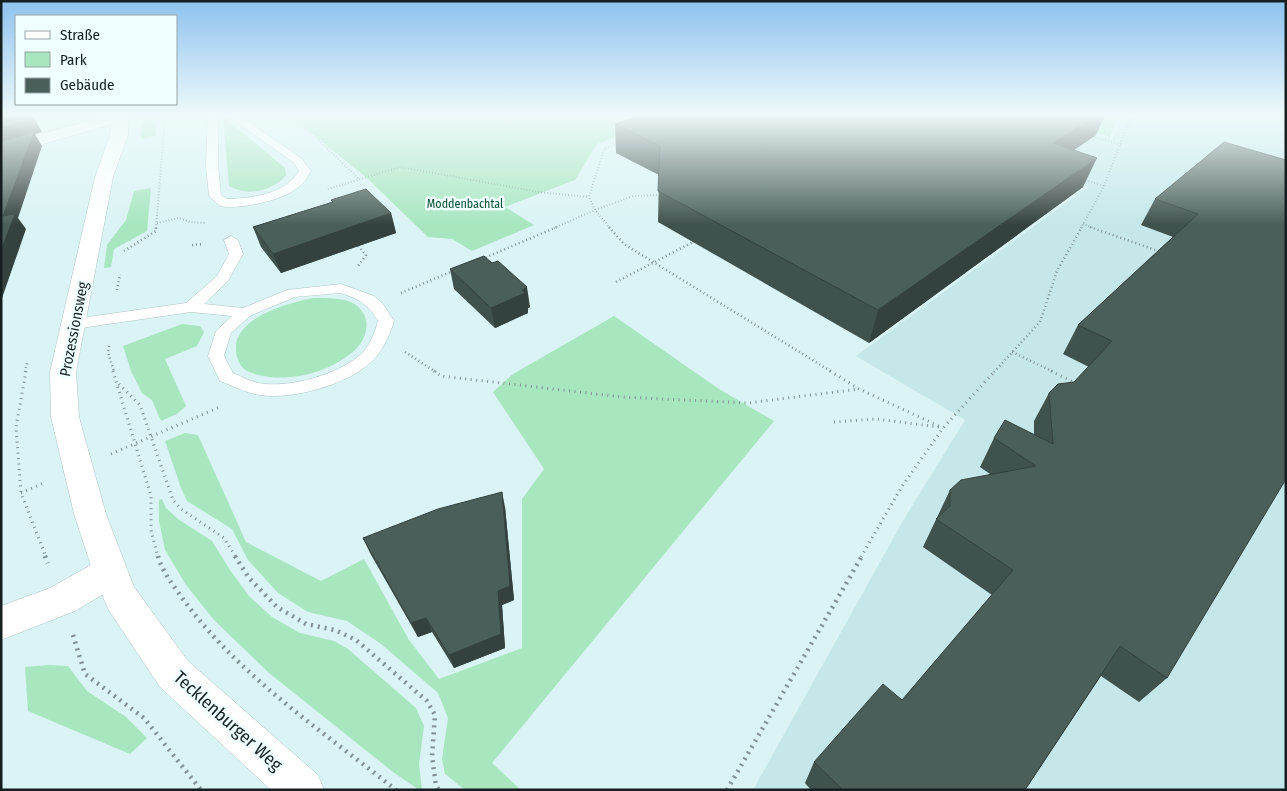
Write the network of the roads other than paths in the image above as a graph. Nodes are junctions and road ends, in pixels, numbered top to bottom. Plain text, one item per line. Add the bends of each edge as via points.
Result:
1 (113, 151) edge
2 (212, 151) edge
3 (284, 151) edge
4 (231, 240) dead end
5 (191, 307) junction
6 (245, 313) junction
7 (74, 324) junction
8 (110, 572) junction
9 (1, 623) edge
10 (303, 790) edge

1 - 7 street, Prozessionsweg via 104,178
2 - 3 lane via 215,196 224,203 276,194 301,181 305,171
4 - 5 lane via 236,254 223,278
5 - 6 lane
5 - 7 lane
6 - 6 lane via 224,331 216,356 226,377 259,390 296,389 334,377 364,360 381,340 386,321 377,304 341,288 292,293
7 - 8 street, Prozessionsweg via 63,372 65,417 90,514
8 - 9 street via 62,600
8 - 10 street, Tecklenburger Weg via 121,598 174,674

